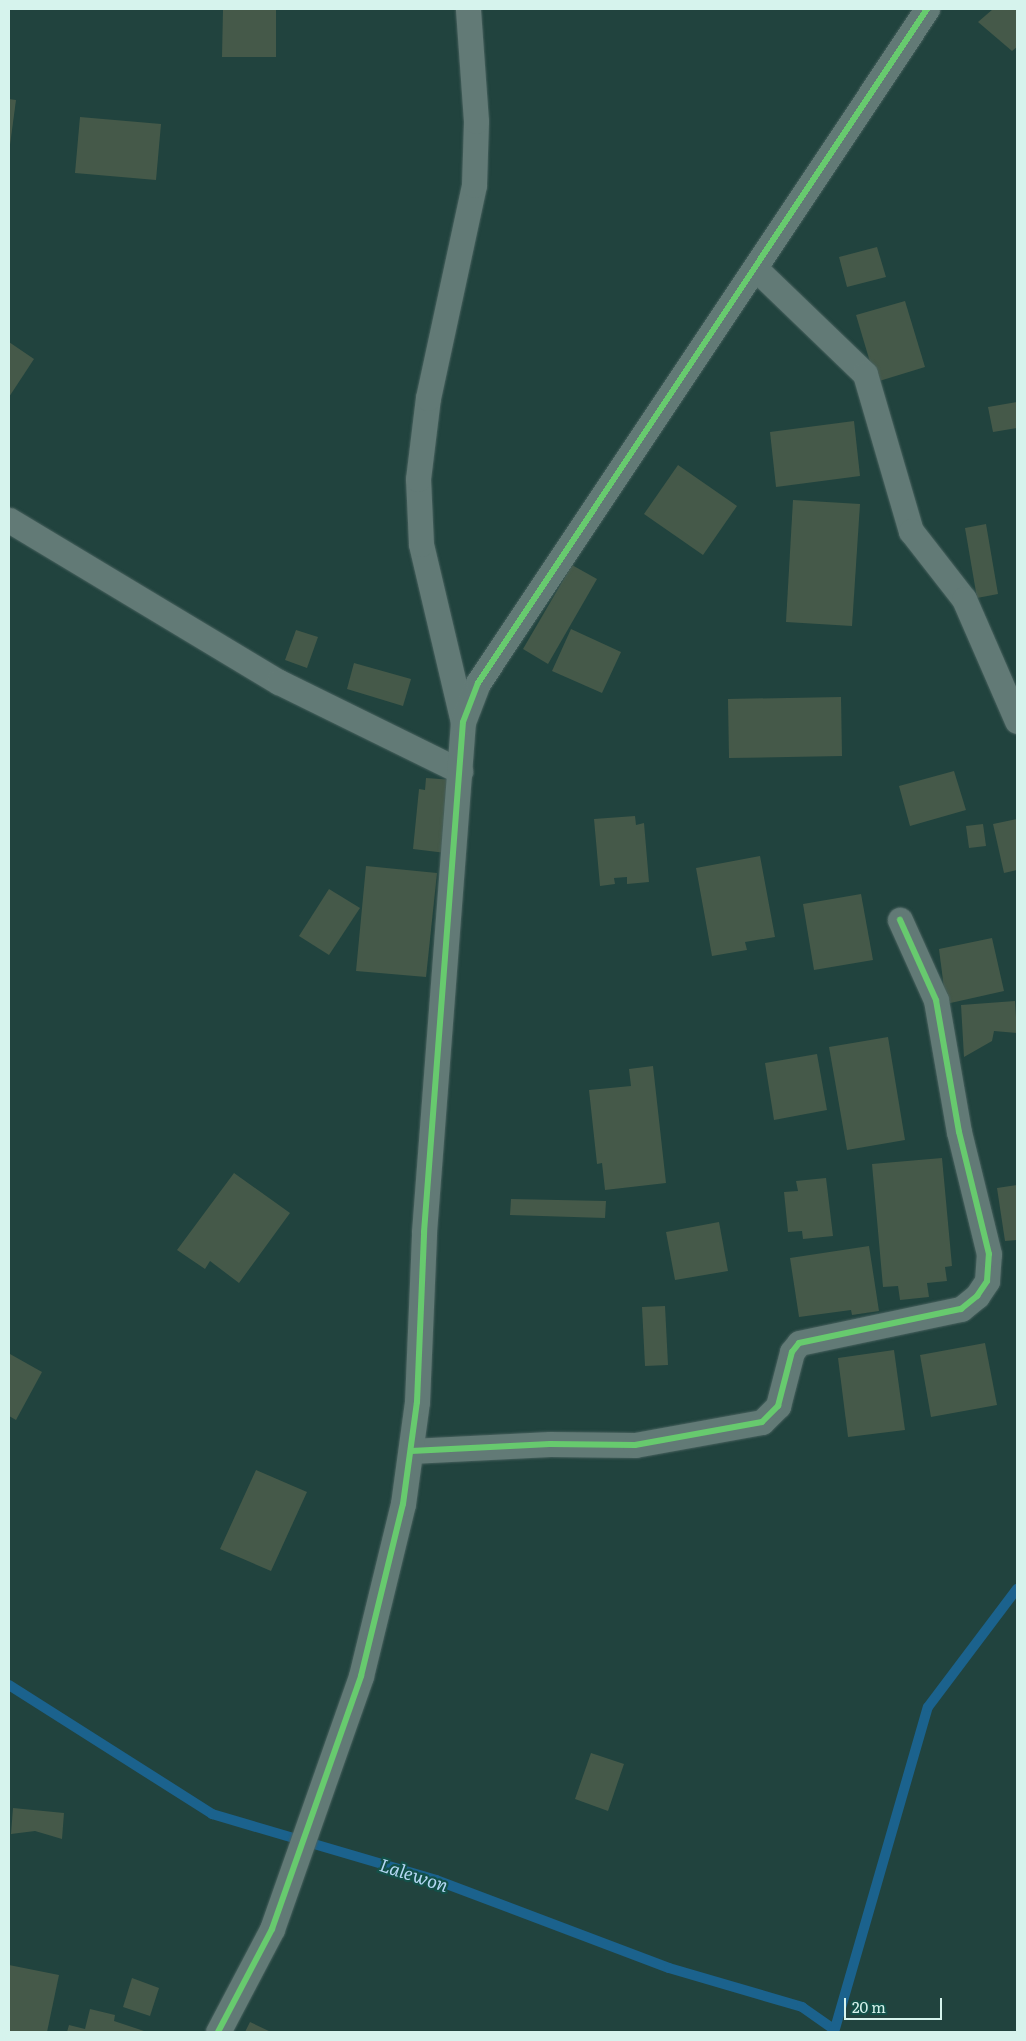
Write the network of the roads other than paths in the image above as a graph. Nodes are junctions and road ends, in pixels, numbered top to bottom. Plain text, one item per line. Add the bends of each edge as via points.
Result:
1 (468, 9) edge
2 (927, 9) edge
3 (756, 269) junction
4 (9, 520) edge
5 (1017, 721) edge
6 (463, 722) junction
7 (460, 771) junction
8 (900, 920) dead end
9 (411, 1451) junction
10 (218, 2032) edge

1 - 6 street via 476,121 474,185 428,398 418,479 421,544
2 - 3 street
3 - 5 street via 865,374 911,531 964,599
3 - 6 street via 478,683
4 - 7 street via 279,682
6 - 7 street
7 - 9 street via 424,1232 417,1402
8 - 9 street via 936,1000 959,1132 988,1254 987,1281 977,1296 961,1309 799,1343 792,1352 778,1406 762,1422 635,1445 550,1444
9 - 10 street via 403,1504 361,1676 272,1929

